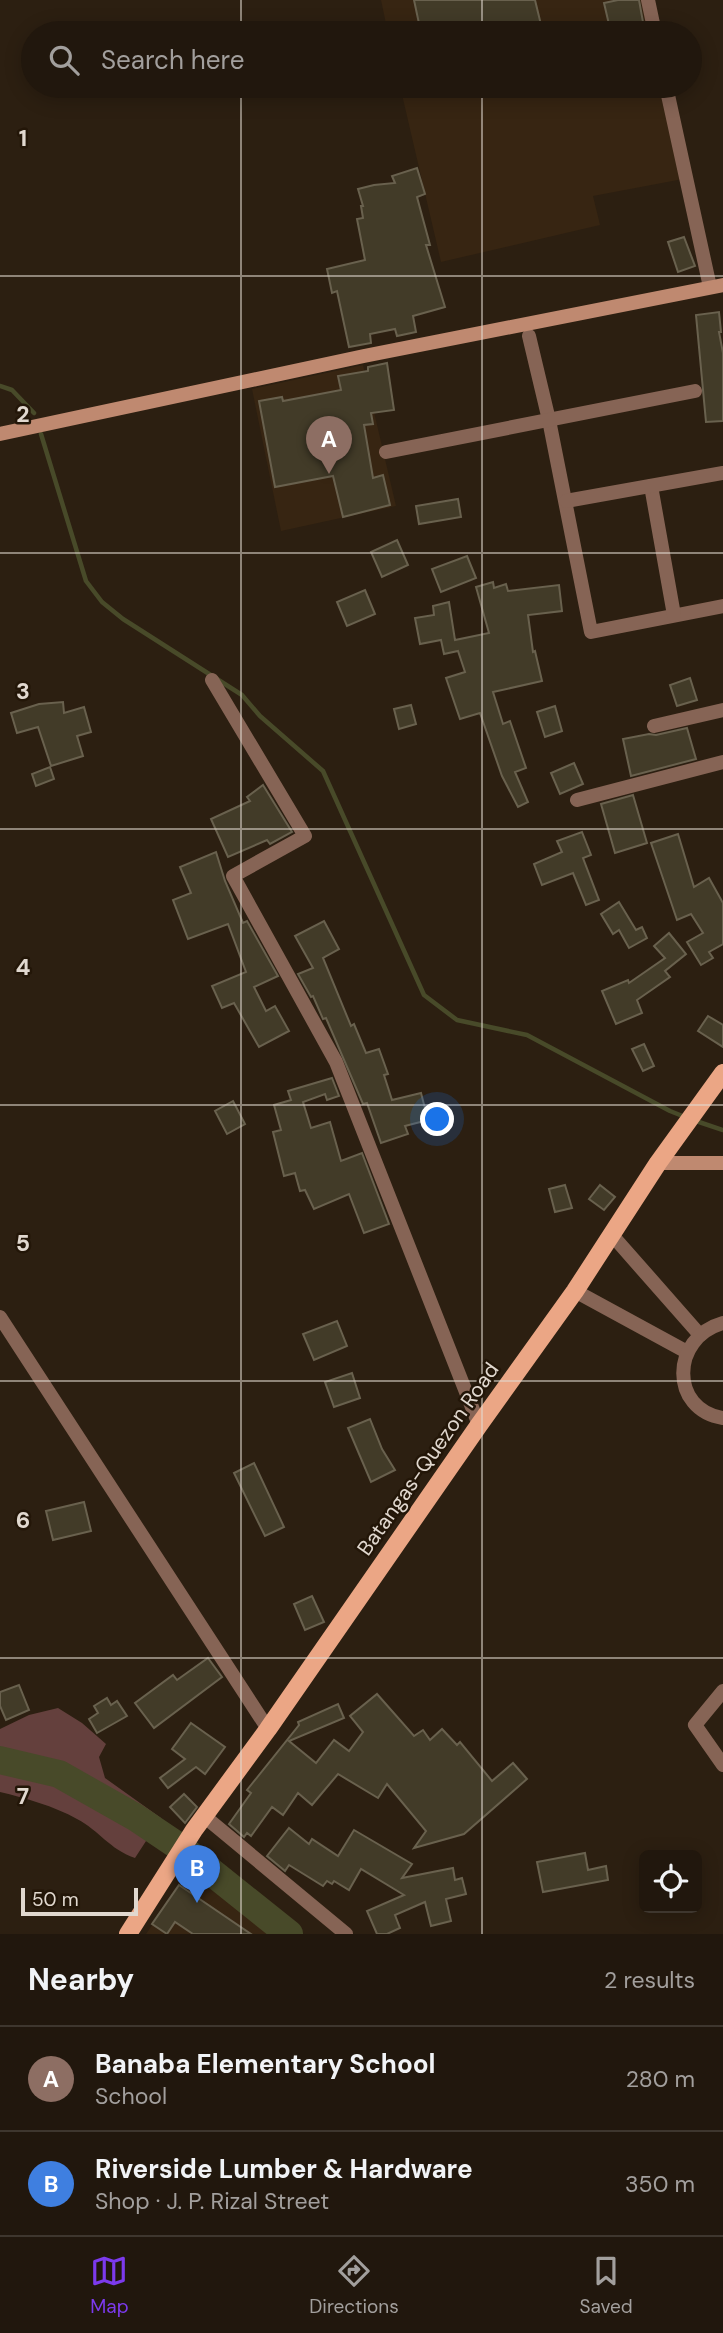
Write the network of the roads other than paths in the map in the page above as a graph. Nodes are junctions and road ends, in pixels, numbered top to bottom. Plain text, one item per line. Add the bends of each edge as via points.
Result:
1 (648, 0) edge
2 (652, 21) edge
3 (669, 98) edge
4 (716, 286) edge
5 (529, 336) dead end
6 (695, 391) dead end
7 (549, 420) junction
8 (0, 434) edge
9 (386, 452) dead end
10 (723, 473) edge
11 (652, 486) junction
12 (566, 501) junction
13 (723, 606) edge
14 (674, 615) junction
15 (212, 680) dead end
16 (723, 710) edge
17 (654, 726) dead end
18 (723, 762) edge
19 (577, 800) dead end
20 (723, 1073) edge
21 (723, 1163) edge
22 (658, 1164) junction
23 (612, 1235) junction
24 (575, 1291) junction
25 (0, 1317) edge
26 (723, 1323) edge
27 (700, 1335) junction
28 (687, 1352) junction
29 (723, 1419) edge
30 (479, 1425) junction
31 (723, 1690) edge
32 (268, 1729) junction
33 (723, 1765) edge
34 (199, 1823) junction
35 (156, 1887) junction
36 (118, 1934) edge
37 (128, 1934) edge
38 (346, 1934) edge

1 - 2 street
3 - 4 street
4 - 8 street
5 - 7 street
6 - 7 street
7 - 9 street
7 - 12 street
10 - 11 street
11 - 12 street
11 - 14 street
12 - 14 street via 591,632
13 - 14 street
15 - 30 street via 305,836 233,876 336,1062
16 - 17 street
18 - 19 street
20 - 22 main road, Batangas-Quezon Road
21 - 22 street
22 - 23 main road, Batangas-Quezon Road
23 - 24 main road, Batangas-Quezon Road
23 - 27 street
24 - 28 street
24 - 30 main road, Batangas-Quezon Road
25 - 32 street
26 - 27 street
27 - 28 street
28 - 29 street via 684,1383 691,1398 702,1410
30 - 32 main road, Batangas-Quezon Road
31 - 33 street via 695,1725
32 - 34 main road, Batangas-Quezon Road
34 - 35 main road, Batangas-Quezon Road
34 - 38 street
35 - 36 main road
35 - 37 main road

